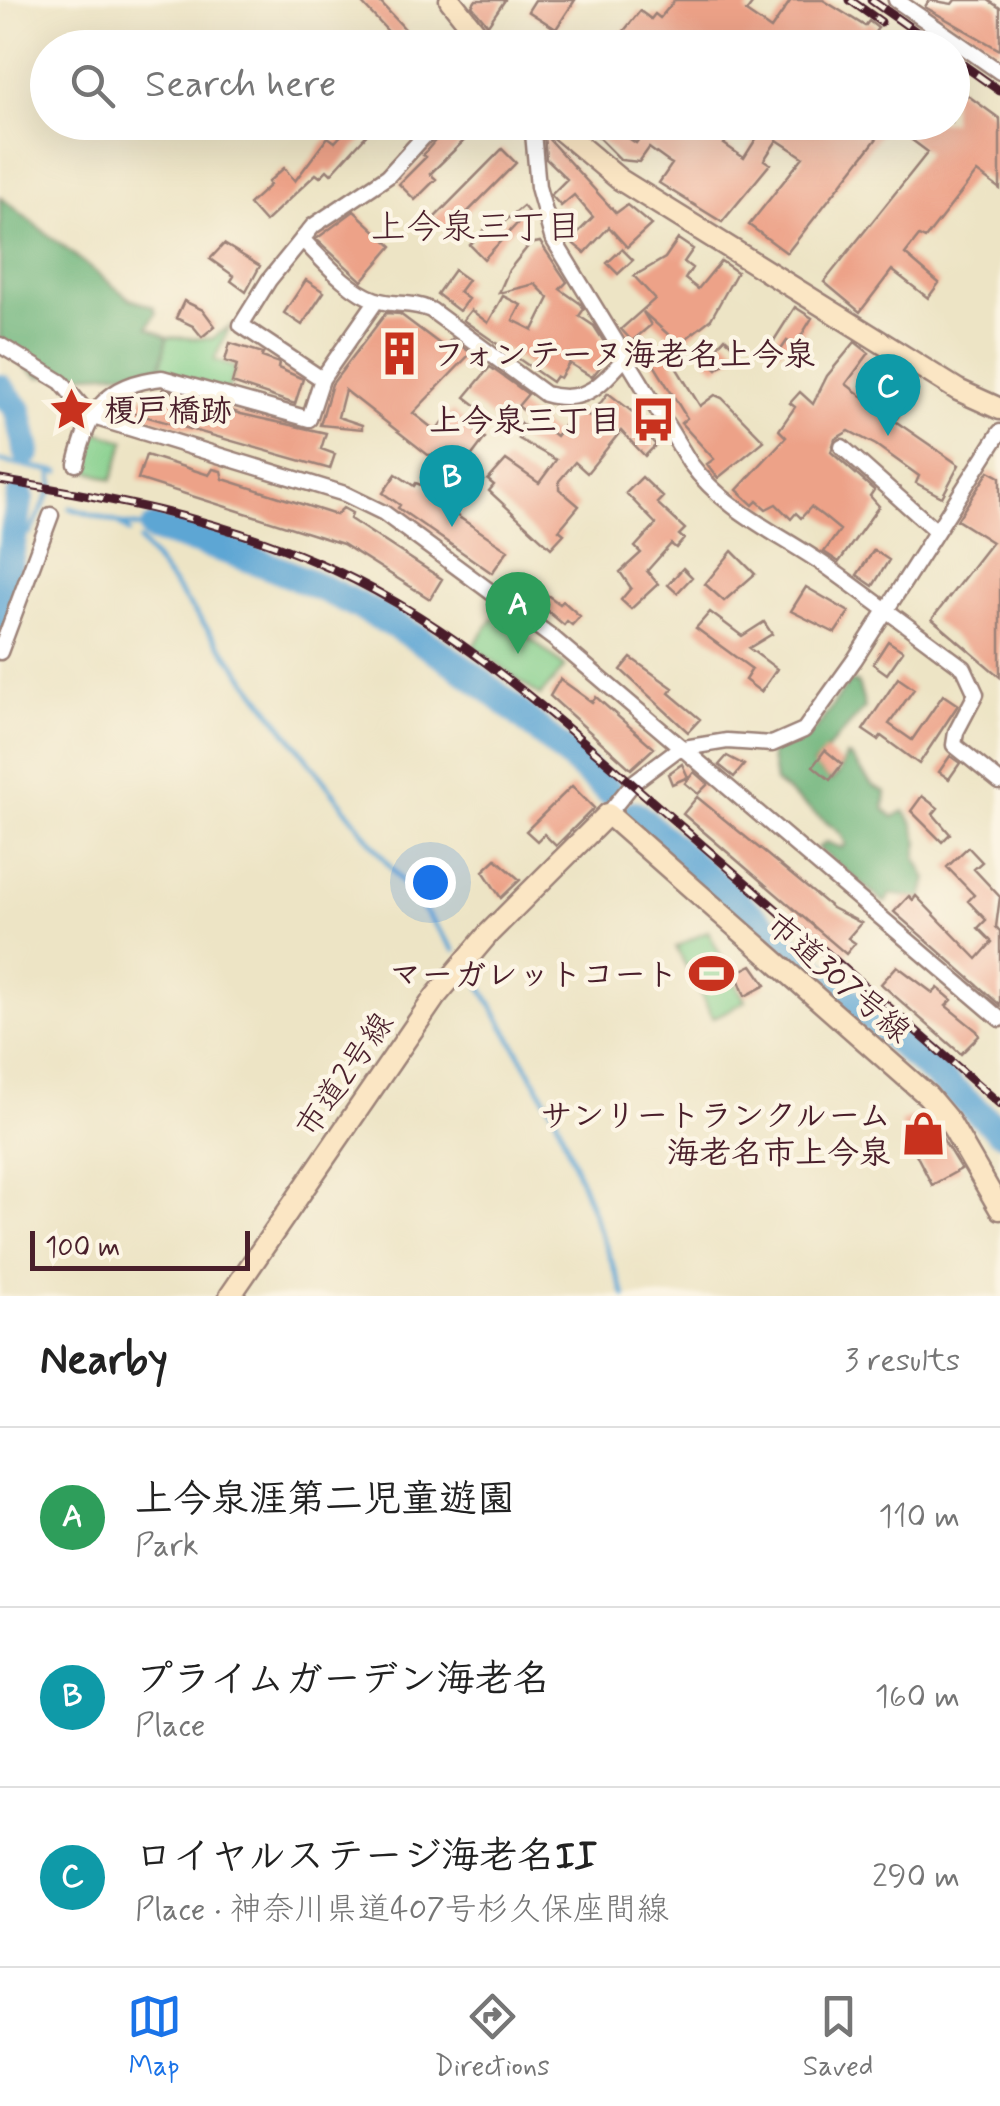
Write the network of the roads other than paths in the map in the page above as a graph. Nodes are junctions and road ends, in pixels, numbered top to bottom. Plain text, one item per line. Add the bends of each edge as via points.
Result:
1 (450, 0) edge
2 (896, 0) edge
3 (474, 30) edge
4 (941, 30) edge
5 (970, 50) edge
6 (999, 69) edge
7 (421, 140) edge
8 (534, 140) edge
9 (572, 140) edge
10 (302, 239) junction
11 (377, 300) junction
12 (0, 345) edge
13 (625, 358) junction
14 (322, 379) junction
15 (1000, 408) edge
16 (90, 416) junction
17 (1000, 432) edge
18 (842, 448) dead end
19 (76, 464) dead end
20 (51, 515) dead end
21 (935, 530) junction
22 (884, 610) junction
23 (0, 652) edge
24 (678, 749) junction
25 (1000, 782) edge
26 (608, 814) junction
27 (1000, 1019) edge
28 (1000, 1209) edge
29 (230, 1296) edge

1 - 3 street
2 - 4 street
5 - 6 street
7 - 10 street via 388,176
8 - 13 street via 552,237
9 - 15 street via 619,179 958,390
10 - 11 street
10 - 14 street via 241,324
11 - 13 street via 430,310 546,394 565,399 596,390
11 - 14 street
12 - 16 street via 61,382
13 - 22 street via 704,482
14 - 16 street via 309,418 162,378 122,388
16 - 19 street
16 - 24 street via 345,494 384,513 552,638
17 - 21 street
18 - 21 street
20 - 23 street
21 - 22 street
22 - 24 street via 804,730 772,744
22 - 25 street via 972,677 976,694 954,745
24 - 26 street via 634,782
24 - 27 street
26 - 28 street, 市道307号線 via 928,1096 950,1121
26 - 29 street, 市道2号線 via 435,997

